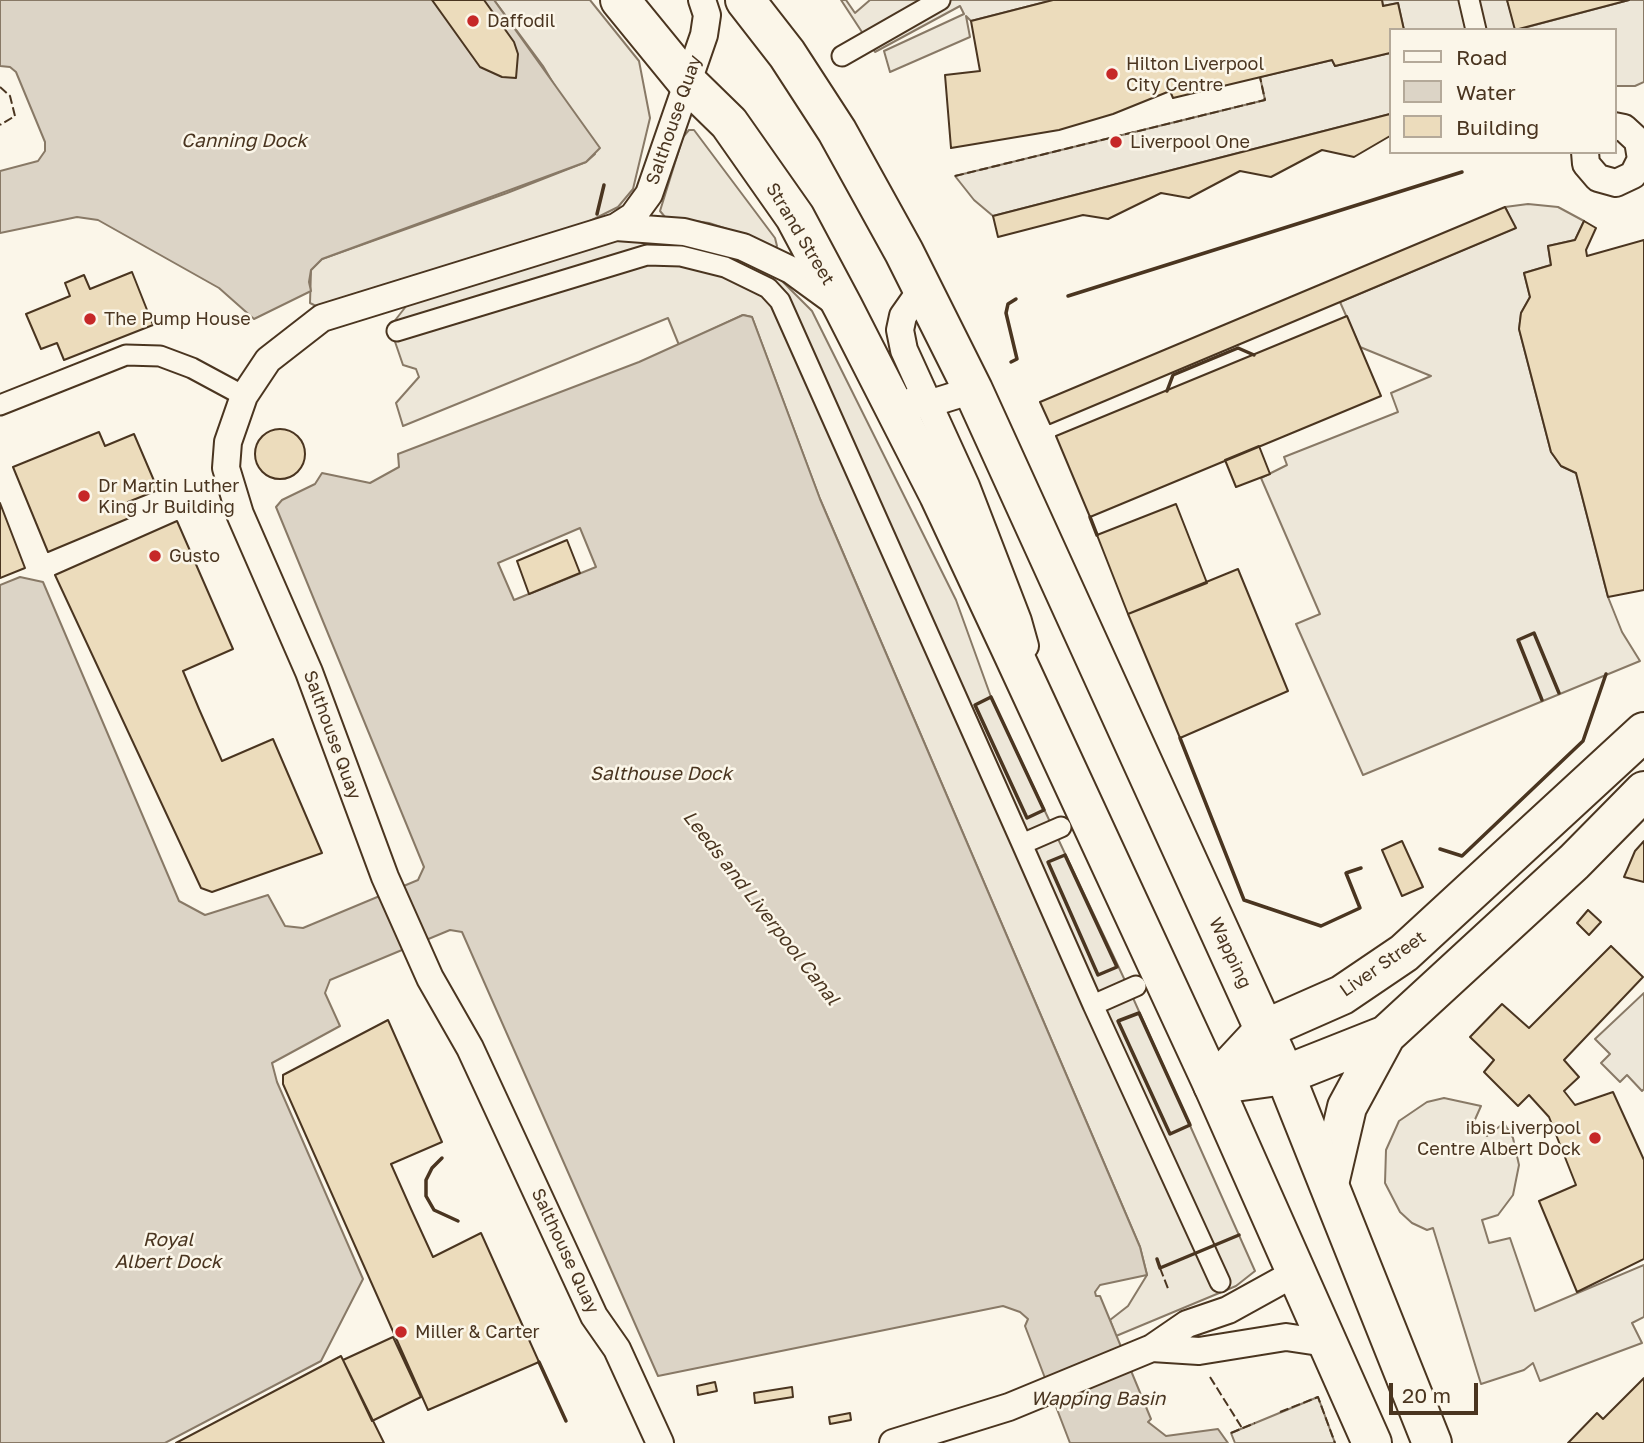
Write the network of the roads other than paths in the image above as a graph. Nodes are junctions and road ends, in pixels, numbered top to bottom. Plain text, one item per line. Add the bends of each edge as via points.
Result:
1 (620, 0) edge
2 (702, 0) edge
3 (745, 0) edge
4 (940, 0) edge
5 (1469, 0) edge
6 (1476, 28) edge
7 (842, 56) dead end
8 (687, 82) junction
9 (1628, 123) edge
10 (1586, 154) edge
11 (1641, 169) edge
12 (616, 228) junction
13 (922, 289) junction
14 (843, 307) junction
15 (397, 331) dead end
16 (973, 390) junction
17 (244, 396) junction
18 (928, 404) junction
19 (0, 405) edge
20 (953, 491) junction
21 (1644, 732) edge
22 (1643, 792) edge
23 (1061, 827) dead end
24 (1022, 844) junction
25 (1136, 986) dead end
26 (1093, 1005) junction
27 (1265, 1030) junction
28 (1386, 1035) junction
29 (1286, 1075) junction
30 (1213, 1085) junction
31 (1329, 1184) junction
32 (1295, 1273) junction
33 (1220, 1282) dead end
34 (1326, 1343) junction
35 (1152, 1348) junction
36 (660, 1443) edge
37 (893, 1443) edge
38 (1372, 1443) edge
39 (1432, 1443) edge

1 - 8 main road, Strand Street
2 - 8 street, Salthouse Quay via 707,15 704,35
3 - 13 main road via 788,54 837,131
4 - 7 street
5 - 6 street
8 - 12 street, Salthouse Quay via 649,194 633,216
8 - 14 main road, Strand Street via 729,123 767,177
9 - 11 street via 1641,149
10 - 11 street via 1591,172 1606,182 1625,180
12 - 14 street, Salthouse Quay via 684,232 743,247 791,270
12 - 17 street, Salthouse Quay via 322,318 268,360
13 - 16 main road
13 - 18 street via 903,316 900,330
14 - 18 street, Salthouse Quay via 915,405
14 - 20 main road, Strand Street
15 - 24 street via 647,255 681,256 725,267 768,288 780,301
16 - 18 street
16 - 27 main road, Wapping
17 - 19 street via 160,356 126,355
17 - 36 street, Salthouse Quay via 228,442 226,468 232,494 309,672 385,877 421,958 470,1048 594,1317 617,1349
18 - 20 street
20 - 30 main road via 1044,723
21 - 27 main road, Liver Street via 1405,953 1342,995
22 - 28 main road
23 - 24 street
24 - 26 street
25 - 26 street
26 - 33 street
27 - 29 main road, Wapping
27 - 30 main road, Liver Street
28 - 29 main road
28 - 31 main road via 1347,1107
29 - 30 main road
29 - 31 main road, Wapping
30 - 32 main road
31 - 39 main road, Wapping
32 - 34 main road
32 - 35 street via 1228,1310 1187,1324
34 - 35 street via 1286,1337 1199,1351
34 - 38 main road
35 - 37 street via 1031,1398

